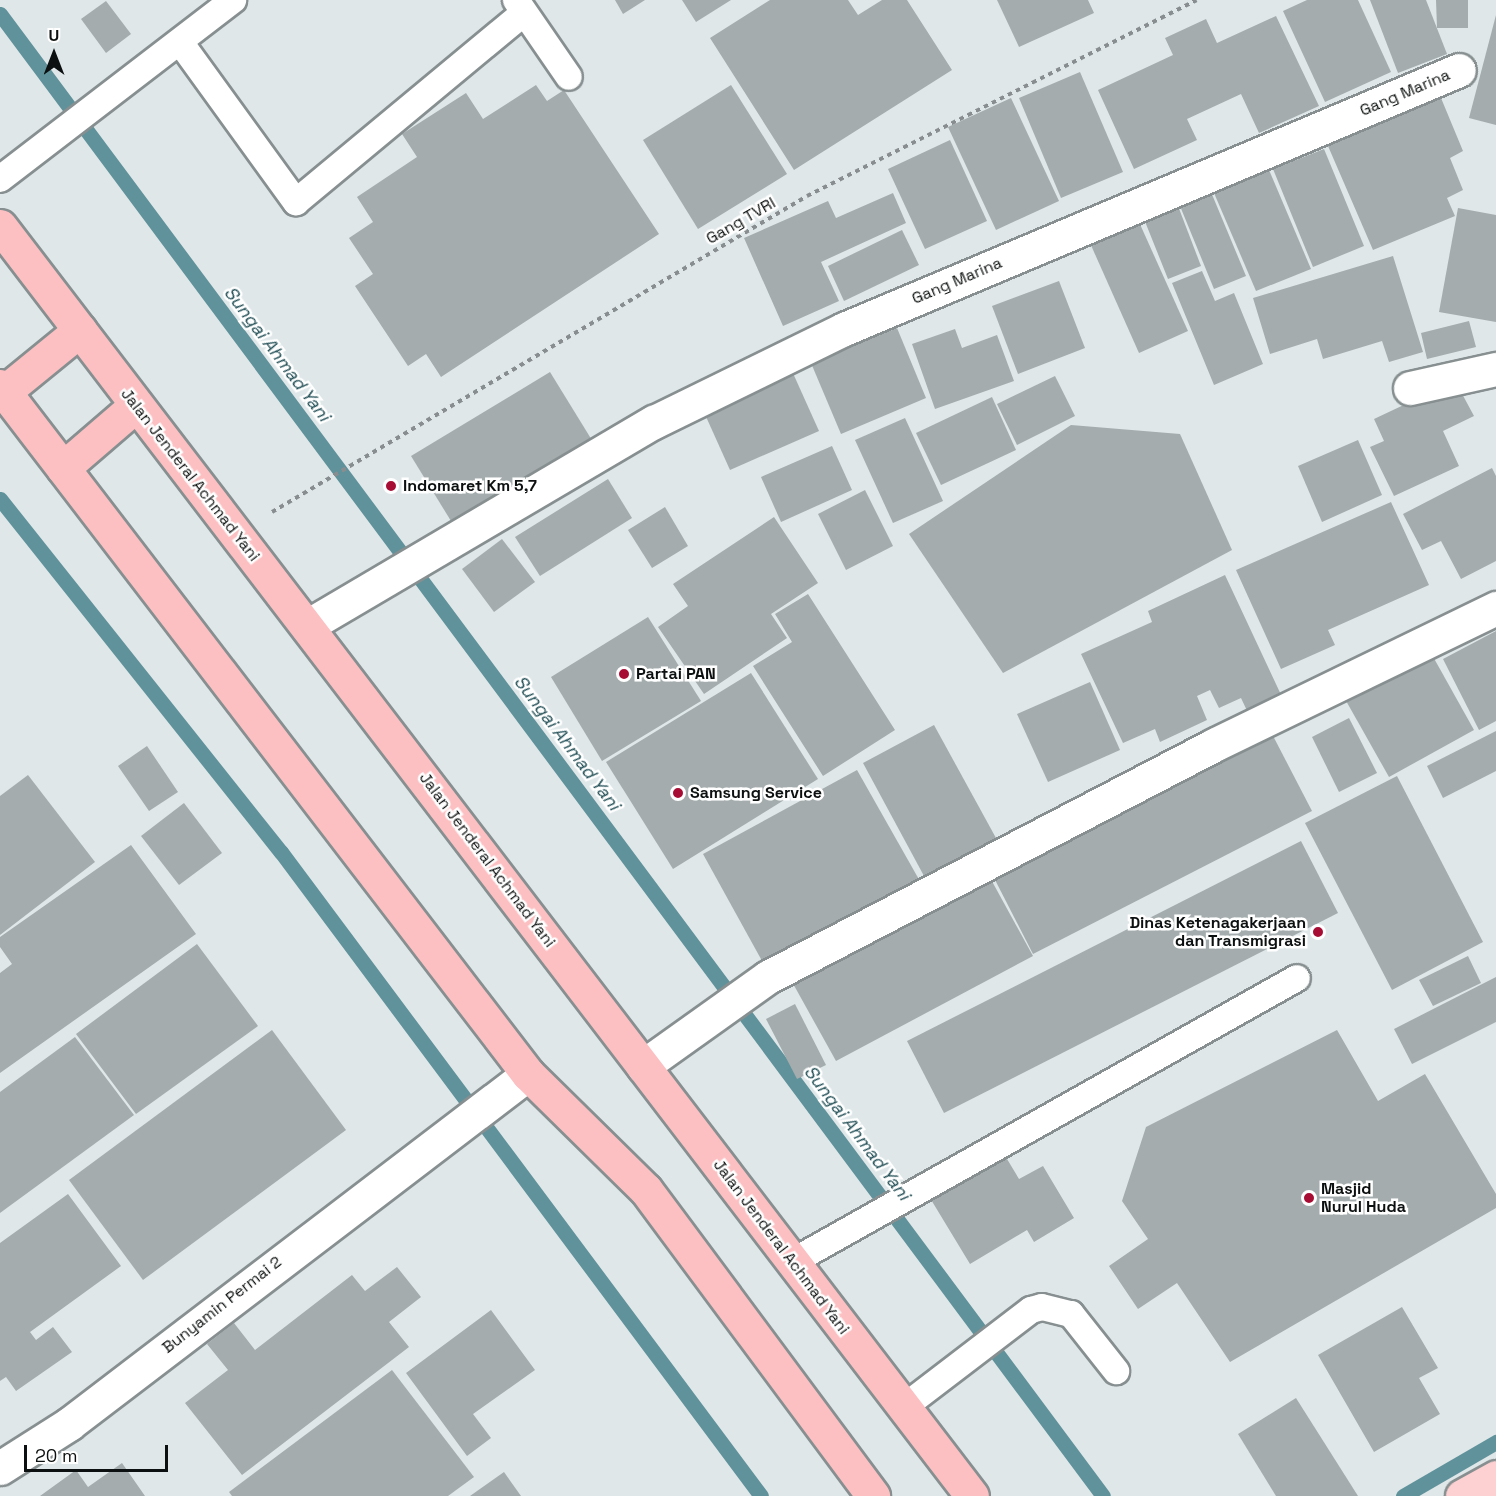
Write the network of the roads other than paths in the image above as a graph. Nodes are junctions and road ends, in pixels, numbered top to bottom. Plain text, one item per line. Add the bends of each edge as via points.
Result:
1 (233, 0) edge
2 (520, 6) edge
3 (180, 42) junction
4 (1459, 70) dead end
5 (569, 77) dead end
6 (0, 179) edge
7 (0, 226) edge
8 (80, 330) junction
9 (1496, 369) edge
10 (1410, 388) dead end
11 (2, 389) edge
12 (135, 406) junction
13 (63, 468) junction
14 (1496, 608) edge
15 (307, 626) junction
16 (1297, 978) dead end
17 (643, 1066) junction
18 (528, 1074) junction
19 (792, 1262) junction
20 (1116, 1371) dead end
21 (904, 1407) junction
22 (0, 1468) edge
23 (1496, 1477) edge
24 (873, 1496) edge
25 (972, 1496) edge
26 (1462, 1496) edge

1 - 3 lane
2 - 3 lane via 296,202
2 - 5 lane
3 - 6 lane
4 - 15 street, Gang Marina via 844,329 654,422
7 - 8 highway, Jalan Jenderal Achmad Yani
8 - 11 highway
8 - 12 highway, Jalan Jenderal Achmad Yani
9 - 10 street
11 - 13 highway
12 - 13 highway
12 - 15 highway, Jalan Jenderal Achmad Yani
13 - 18 highway
14 - 17 street via 1214,745 768,977
15 - 17 highway, Jalan Jenderal Achmad Yani
16 - 19 lane
17 - 19 highway, Jalan Jenderal Achmad Yani
18 - 22 street, Bunyamin Permai 2 via 69,1424
18 - 24 highway via 646,1190
19 - 21 highway, Jalan Jenderal Achmad Yani
20 - 21 lane via 1071,1314 1059,1309 1031,1310
21 - 25 highway, Jalan Jenderal Achmad Yani
23 - 26 main road

